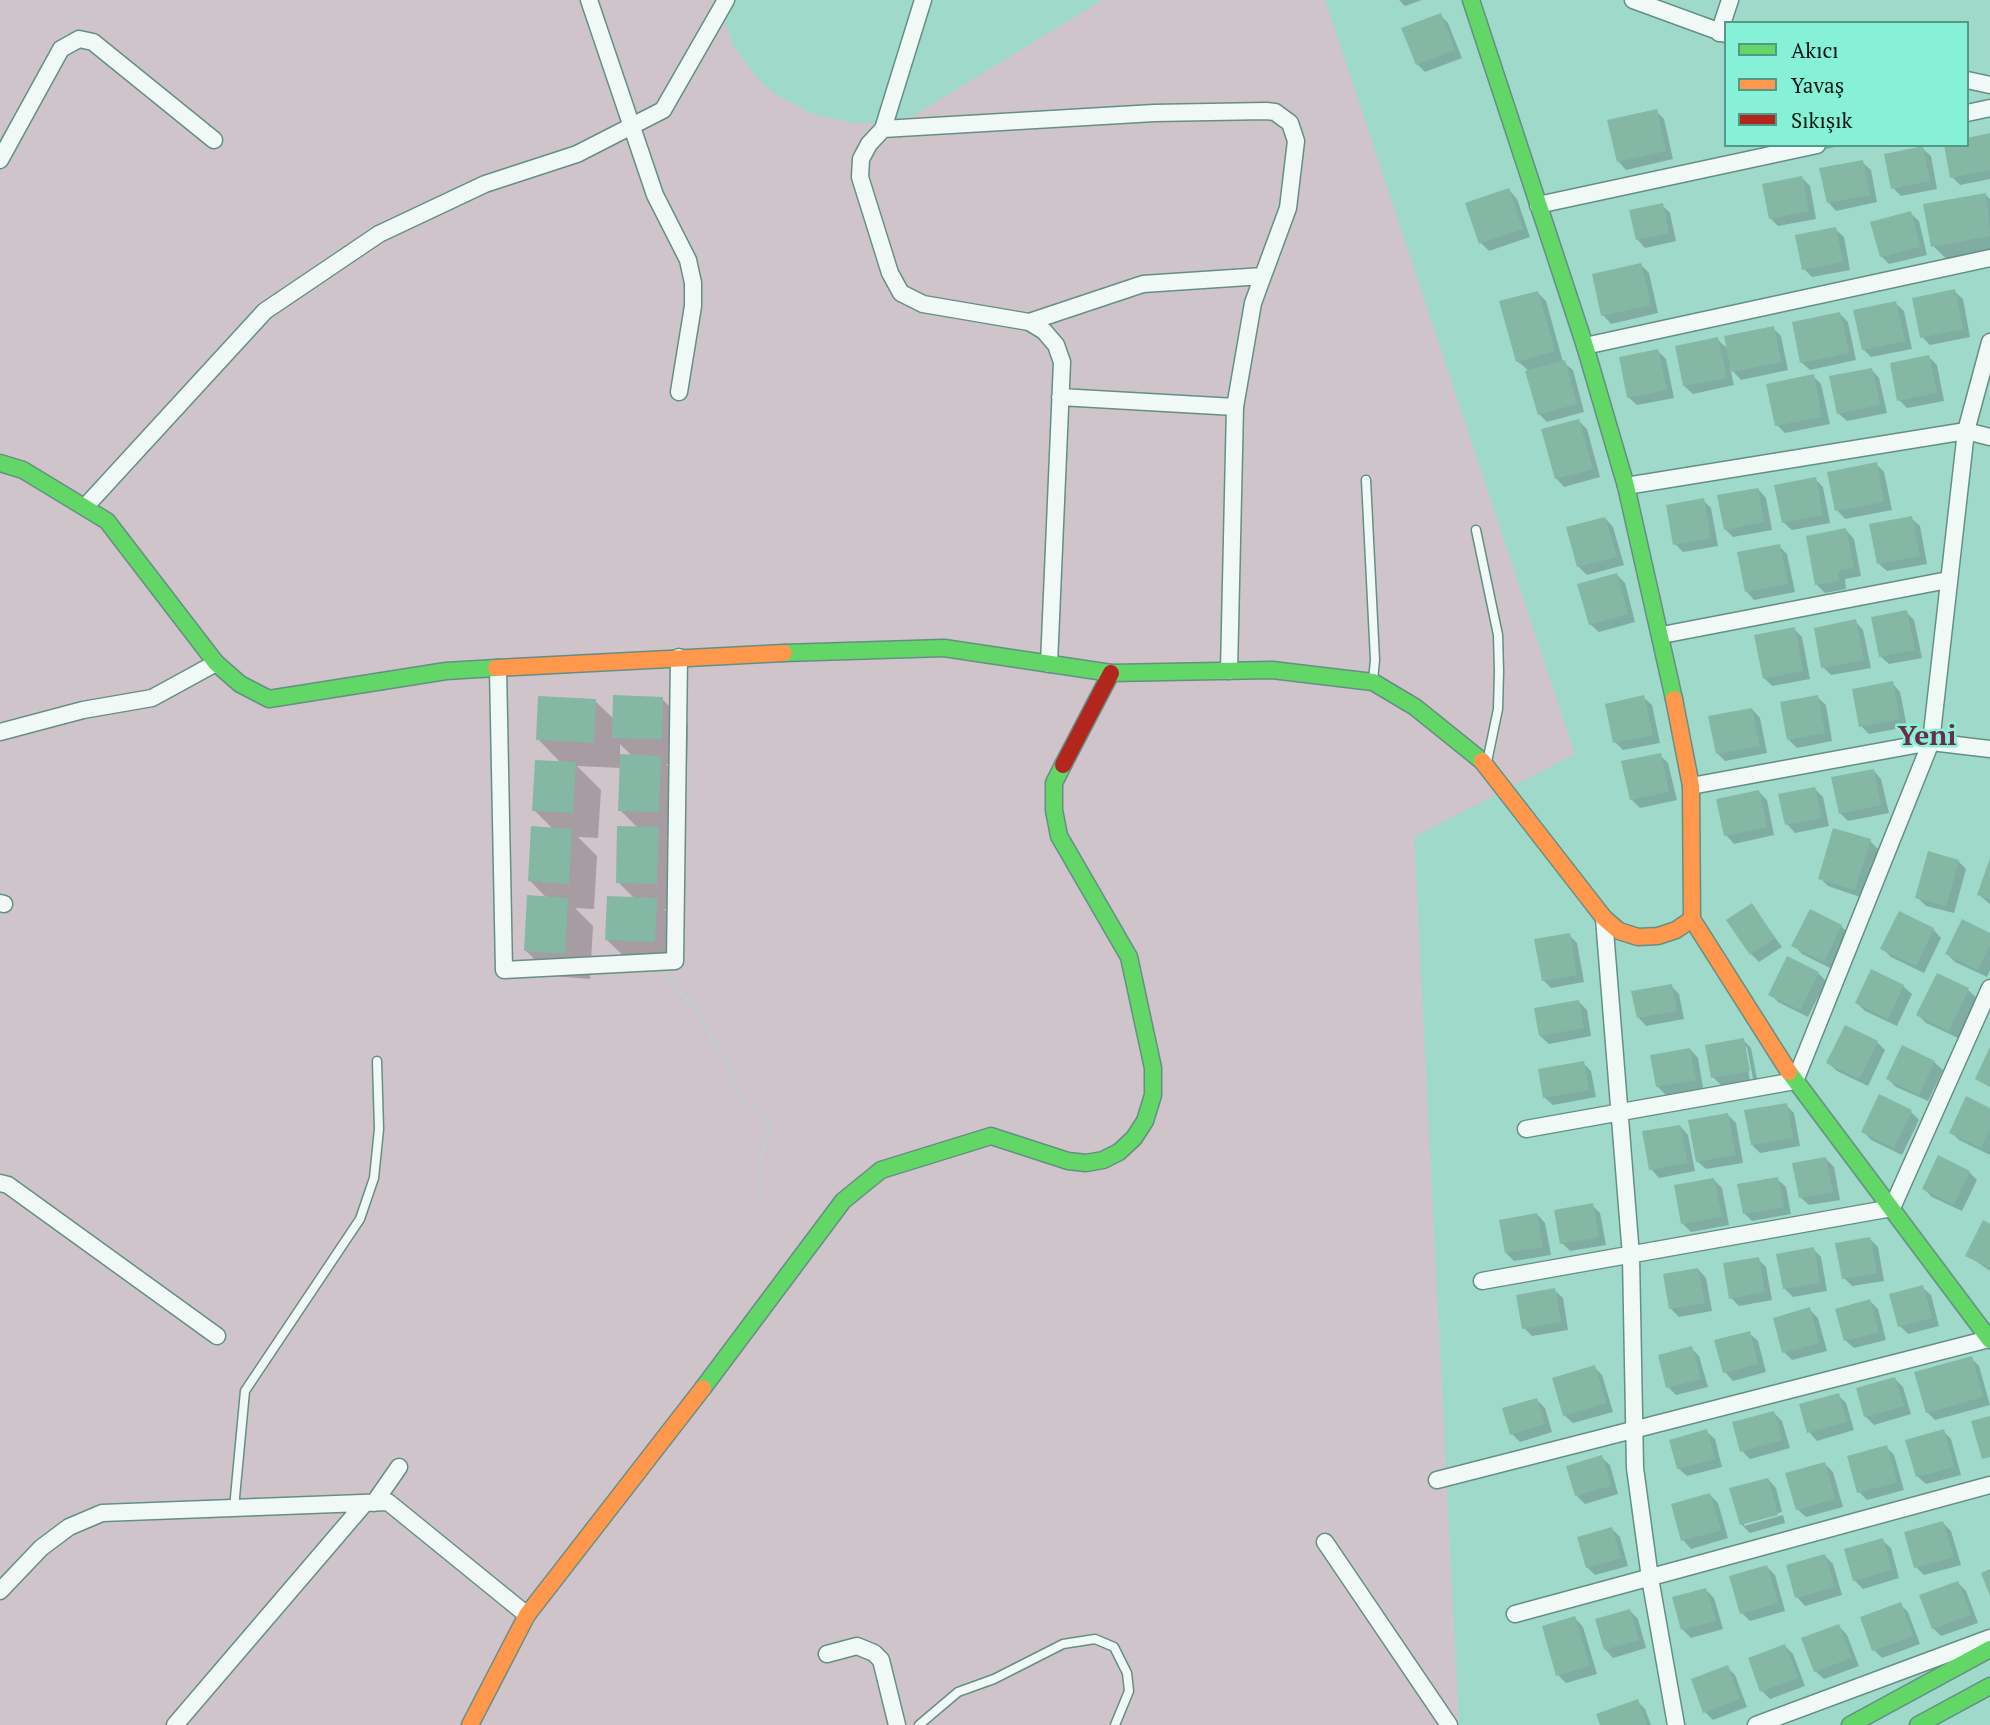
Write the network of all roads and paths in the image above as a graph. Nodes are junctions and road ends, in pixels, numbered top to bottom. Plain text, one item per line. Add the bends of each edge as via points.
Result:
1 (589, 0) edge
2 (726, 0) edge
3 (923, 0) edge
4 (1471, 0) edge
5 (1633, 0) edge
6 (1730, 0) edge
7 (1726, 21) edge
8 (1723, 33) edge
9 (1969, 80) edge
10 (1990, 85) edge
11 (1990, 108) edge
12 (1969, 113) edge
13 (632, 128) junction
14 (883, 129) junction
15 (214, 140) dead end
16 (1808, 147) edge
17 (0, 160) edge
18 (1538, 205) junction
19 (1990, 258) edge
20 (1263, 276) junction
21 (1029, 322) junction
22 (1990, 342) edge
23 (1585, 345) junction
24 (678, 392) dead end
25 (1060, 397) junction
26 (1236, 407) junction
27 (1966, 431) junction
28 (1990, 437) edge
29 (0, 463) edge
30 (1366, 480) dead end
31 (1626, 486) junction
32 (85, 507) junction
33 (1476, 530) dead end
34 (1948, 580) junction
35 (1662, 635) junction
36 (679, 657) junction
37 (216, 663) junction
38 (1049, 664) junction
39 (498, 668) junction
40 (1229, 671) junction
41 (1111, 673) junction
42 (1373, 682) junction
43 (0, 732) edge
44 (1931, 742) junction
45 (1990, 749) edge
46 (1486, 765) junction
47 (1692, 786) junction
48 (1604, 918) junction
49 (1692, 919) junction
50 (654, 962) junction
51 (1990, 988) edge
52 (377, 1060) dead end
53 (1795, 1081) junction
54 (1619, 1115) junction
55 (1526, 1129) dead end
56 (0, 1183) edge
57 (761, 1198) dead end
58 (1892, 1208) junction
59 (1631, 1256) junction
60 (1482, 1281) dead end
61 (217, 1336) dead end
62 (1990, 1339) edge
63 (1635, 1428) junction
64 (400, 1467) dead end
65 (1437, 1480) dead end
66 (1990, 1485) edge
67 (370, 1503) junction
68 (234, 1508) junction
69 (1325, 1542) dead end
70 (1650, 1578) junction
71 (0, 1591) edge
72 (1515, 1614) dead end
73 (527, 1615) junction
74 (1990, 1638) edge
75 (1990, 1649) edge
76 (827, 1654) dead end
77 (1990, 1686) edge
78 (175, 1725) edge
79 (470, 1725) edge
80 (897, 1725) edge
81 (919, 1725) edge
82 (1115, 1725) edge
83 (1449, 1725) edge
84 (1676, 1725) edge
85 (1756, 1725) edge
86 (1850, 1725) edge
87 (1918, 1725) edge

1 - 13 street
2 - 13 street via 663,110
3 - 14 street
4 - 18 street
5 - 8 street
6 - 7 street
9 - 10 street
11 - 12 street
13 - 24 street via 655,195 688,260 693,283
13 - 32 street via 577,154 485,184 379,234 265,311
14 - 20 street via 1275,112 1290,123 1296,141 1288,208
14 - 21 street via 869,144 860,177 894,284 911,301
15 - 17 street via 93,42 79,39 61,49
16 - 18 street
18 - 23 street
19 - 23 street
20 - 21 street via 1143,284
20 - 26 street via 1253,303
21 - 25 street via 1056,345 1062,362
22 - 27 street
23 - 31 street
25 - 26 street
25 - 38 street
26 - 40 street
27 - 28 street
27 - 31 street
27 - 34 street
29 - 32 street via 23,470
30 - 42 lane
31 - 35 street
32 - 37 street via 107,521
33 - 46 lane via 1497,635 1499,671 1498,709
34 - 35 street
34 - 44 street
35 - 47 street
36 - 38 street via 944,648
36 - 39 street
36 - 50 street via 674,961
37 - 39 street via 240,684 269,699 446,671
37 - 43 street via 152,698
38 - 41 street
39 - 50 street via 504,970
40 - 41 street
40 - 42 street via 1272,670
41 - 73 street via 1054,783 1054,810 1059,836 1071,860 1129,957 1153,1068 1153,1095 1134,1139 1111,1156 1086,1163 991,1136 881,1170 843,1200
42 - 46 street via 1415,707
44 - 45 street
44 - 47 street
44 - 53 street
46 - 48 street
47 - 49 street
48 - 49 street via 1619,931 1638,937 1676,930
48 - 54 street
49 - 53 street
50 - 57 path via 696,1009 727,1064 740,1099 765,1116 767,1143 757,1166
51 - 58 street
52 - 68 lane via 379,1129 374,1178 360,1219 245,1391
53 - 54 street
53 - 58 street
54 - 55 street
54 - 59 street
56 - 61 street
58 - 59 street
58 - 62 street
59 - 60 street
59 - 63 street
62 - 63 street
63 - 65 street
63 - 70 street via 1635,1468
64 - 67 street
66 - 70 street
67 - 68 street
67 - 73 street via 388,1502
67 - 78 street
68 - 71 street via 102,1513 69,1527 41,1548
69 - 83 street
70 - 72 street
70 - 84 street
73 - 79 street
74 - 85 street
75 - 86 street
76 - 80 street via 857,1646 881,1660
77 - 87 street
81 - 82 lane via 958,1692 1063,1644 1095,1639 1114,1647 1127,1673 1129,1691

